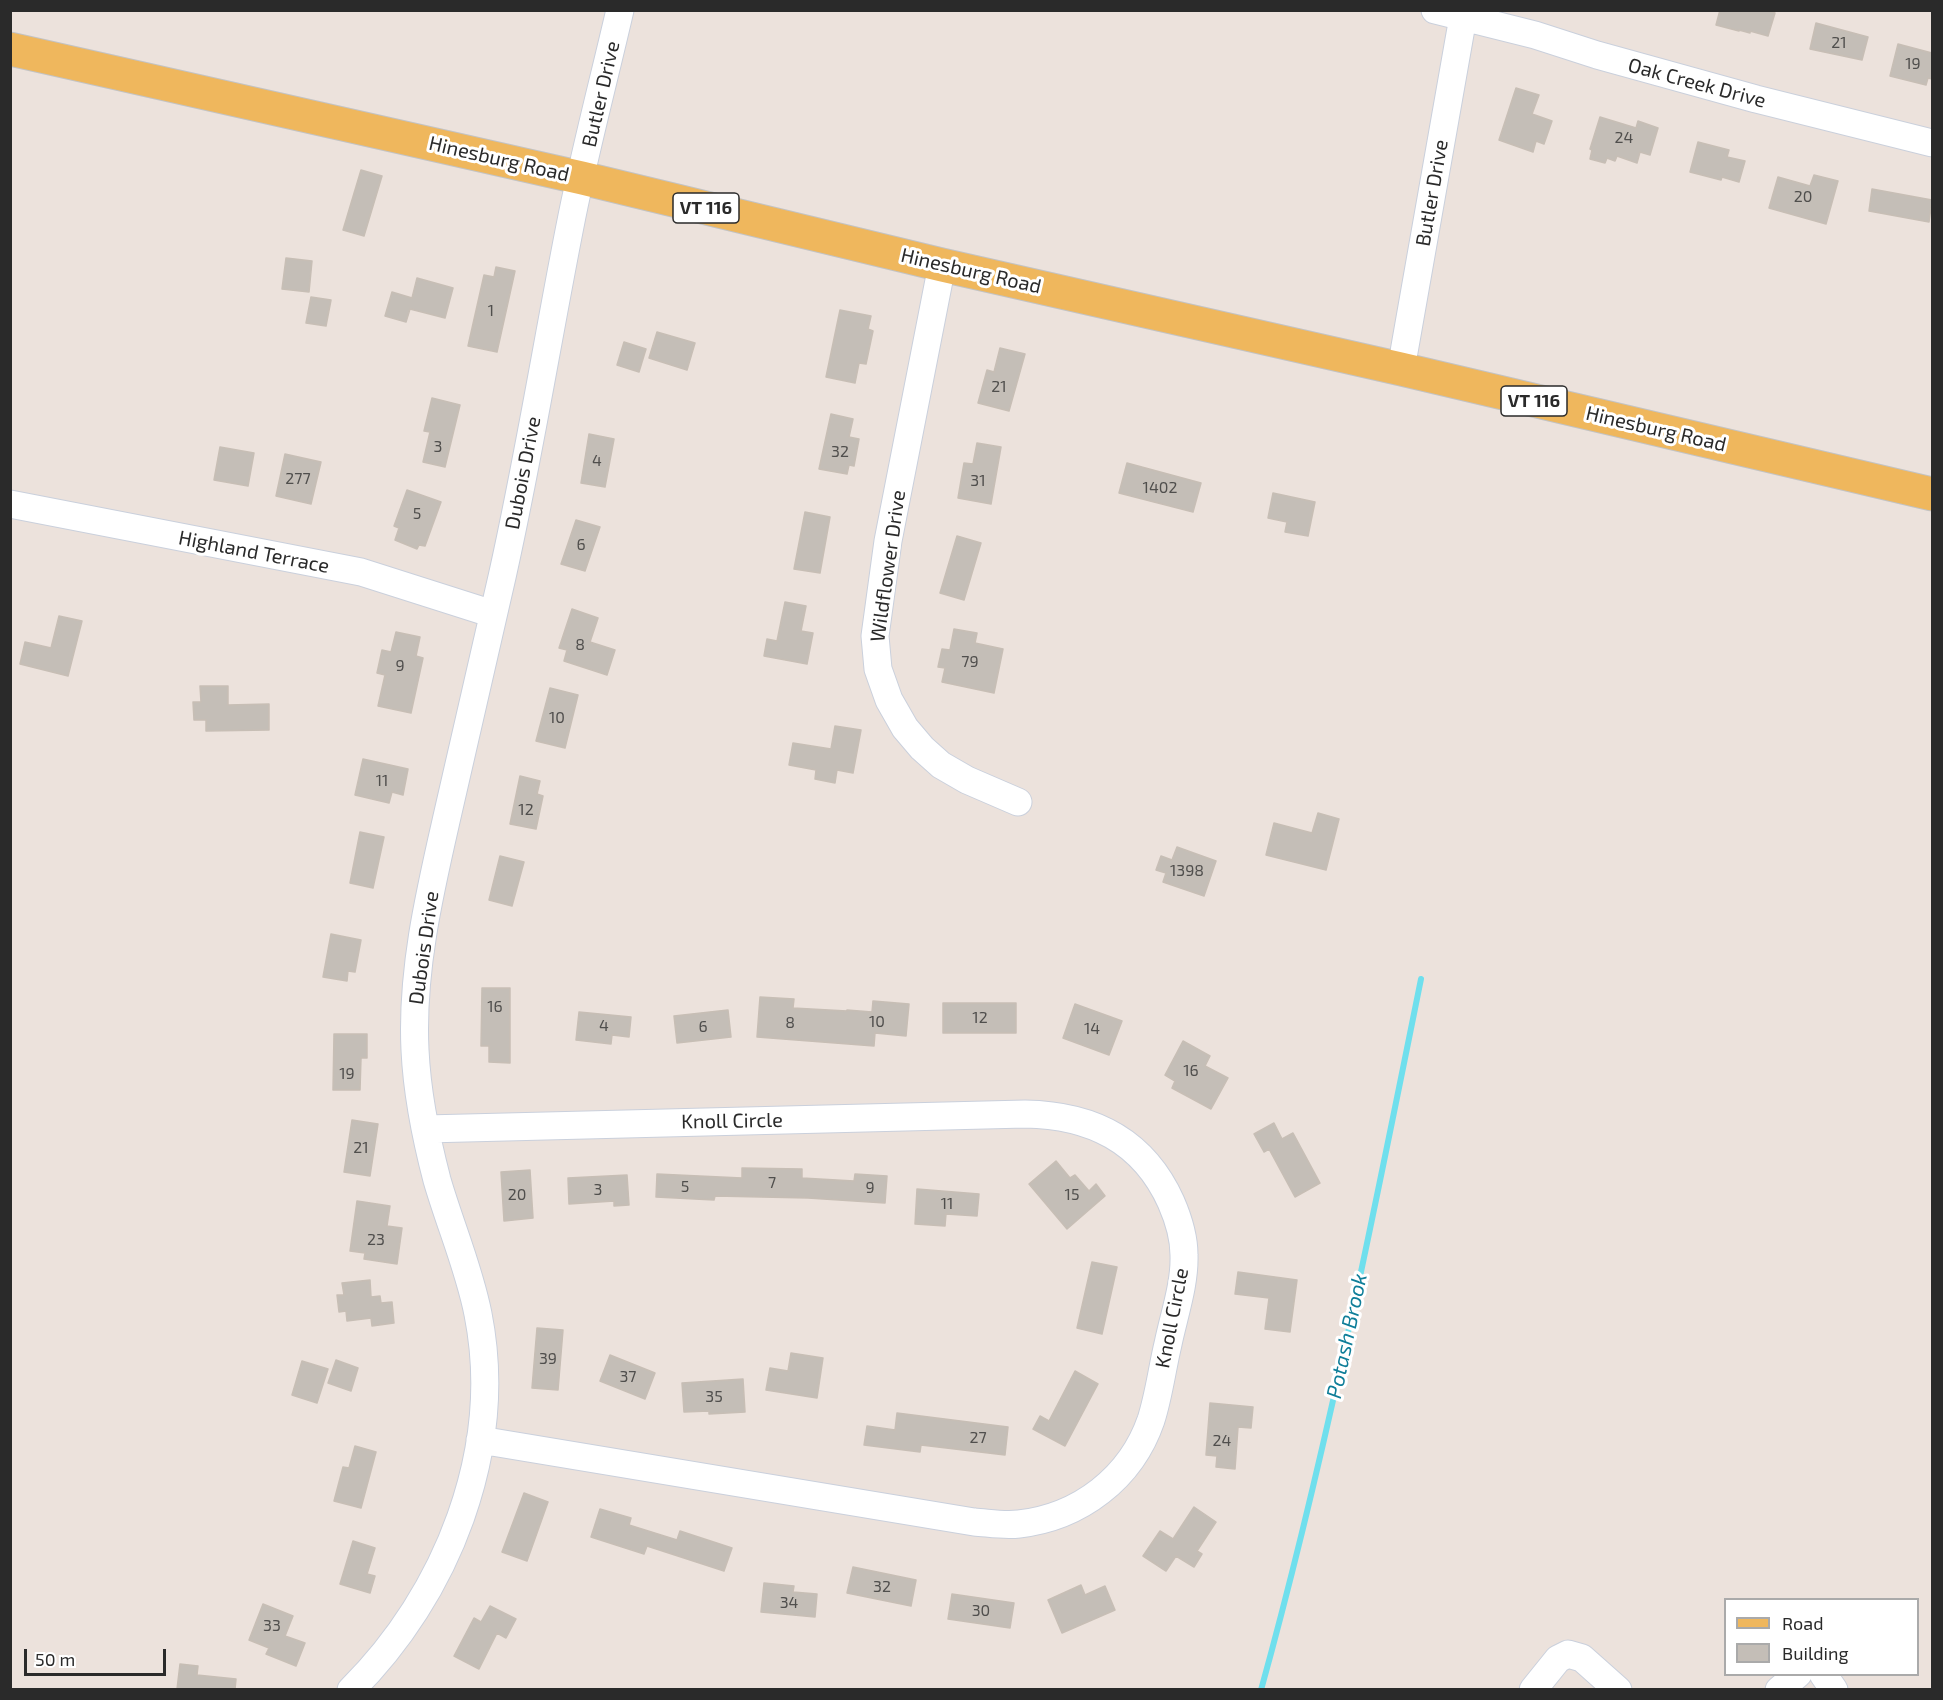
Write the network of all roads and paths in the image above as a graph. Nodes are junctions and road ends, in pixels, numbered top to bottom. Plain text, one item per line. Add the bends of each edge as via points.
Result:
1 (620, 10) edge
2 (1435, 10) edge
3 (1462, 17) junction
4 (10, 49) edge
5 (1932, 143) edge
6 (582, 178) junction
7 (942, 265) junction
8 (1401, 369) junction
9 (1932, 494) edge
10 (10, 504) edge
11 (493, 614) junction
12 (1018, 802) dead end
13 (426, 1129) junction
14 (480, 1440) junction
15 (1795, 1676) edge
16 (1824, 1676) edge
17 (351, 1689) edge
18 (1533, 1689) edge
19 (1618, 1689) edge
20 (1779, 1689) edge
21 (1834, 1689) edge

1 - 6 street, Butler Drive
2 - 3 street, Oak Creek Drive
3 - 5 street, Oak Creek Drive via 1703,85
3 - 8 street, Butler Drive
4 - 6 main road, Hinesburg Road / VT 116
6 - 7 main road, Hinesburg Road / VT 116
6 - 11 street, Dubois Drive
7 - 8 main road, Hinesburg Road / VT 116
7 - 12 street, Wildflower Drive via 888,540 875,636 878,669 889,700 922,748 967,780
8 - 9 main road, Hinesburg Road / VT 116
10 - 11 street, Highland Terrace via 361,572
11 - 13 street, Dubois Drive via 421,944 415,1051
13 - 14 street, Dubois Drive via 478,1315 483,1372
13 - 14 street, Knoll Circle via 1058,1116 1106,1131 1144,1160 1168,1197 1182,1240 1181,1281 1155,1406 1145,1434 1127,1464 1102,1491 1047,1519 1018,1524 974,1522
14 - 17 street, Dubois Drive via 463,1510 437,1573 404,1628
15 - 20 street
16 - 21 street
18 - 19 street via 1558,1659 1568,1654 1582,1658

